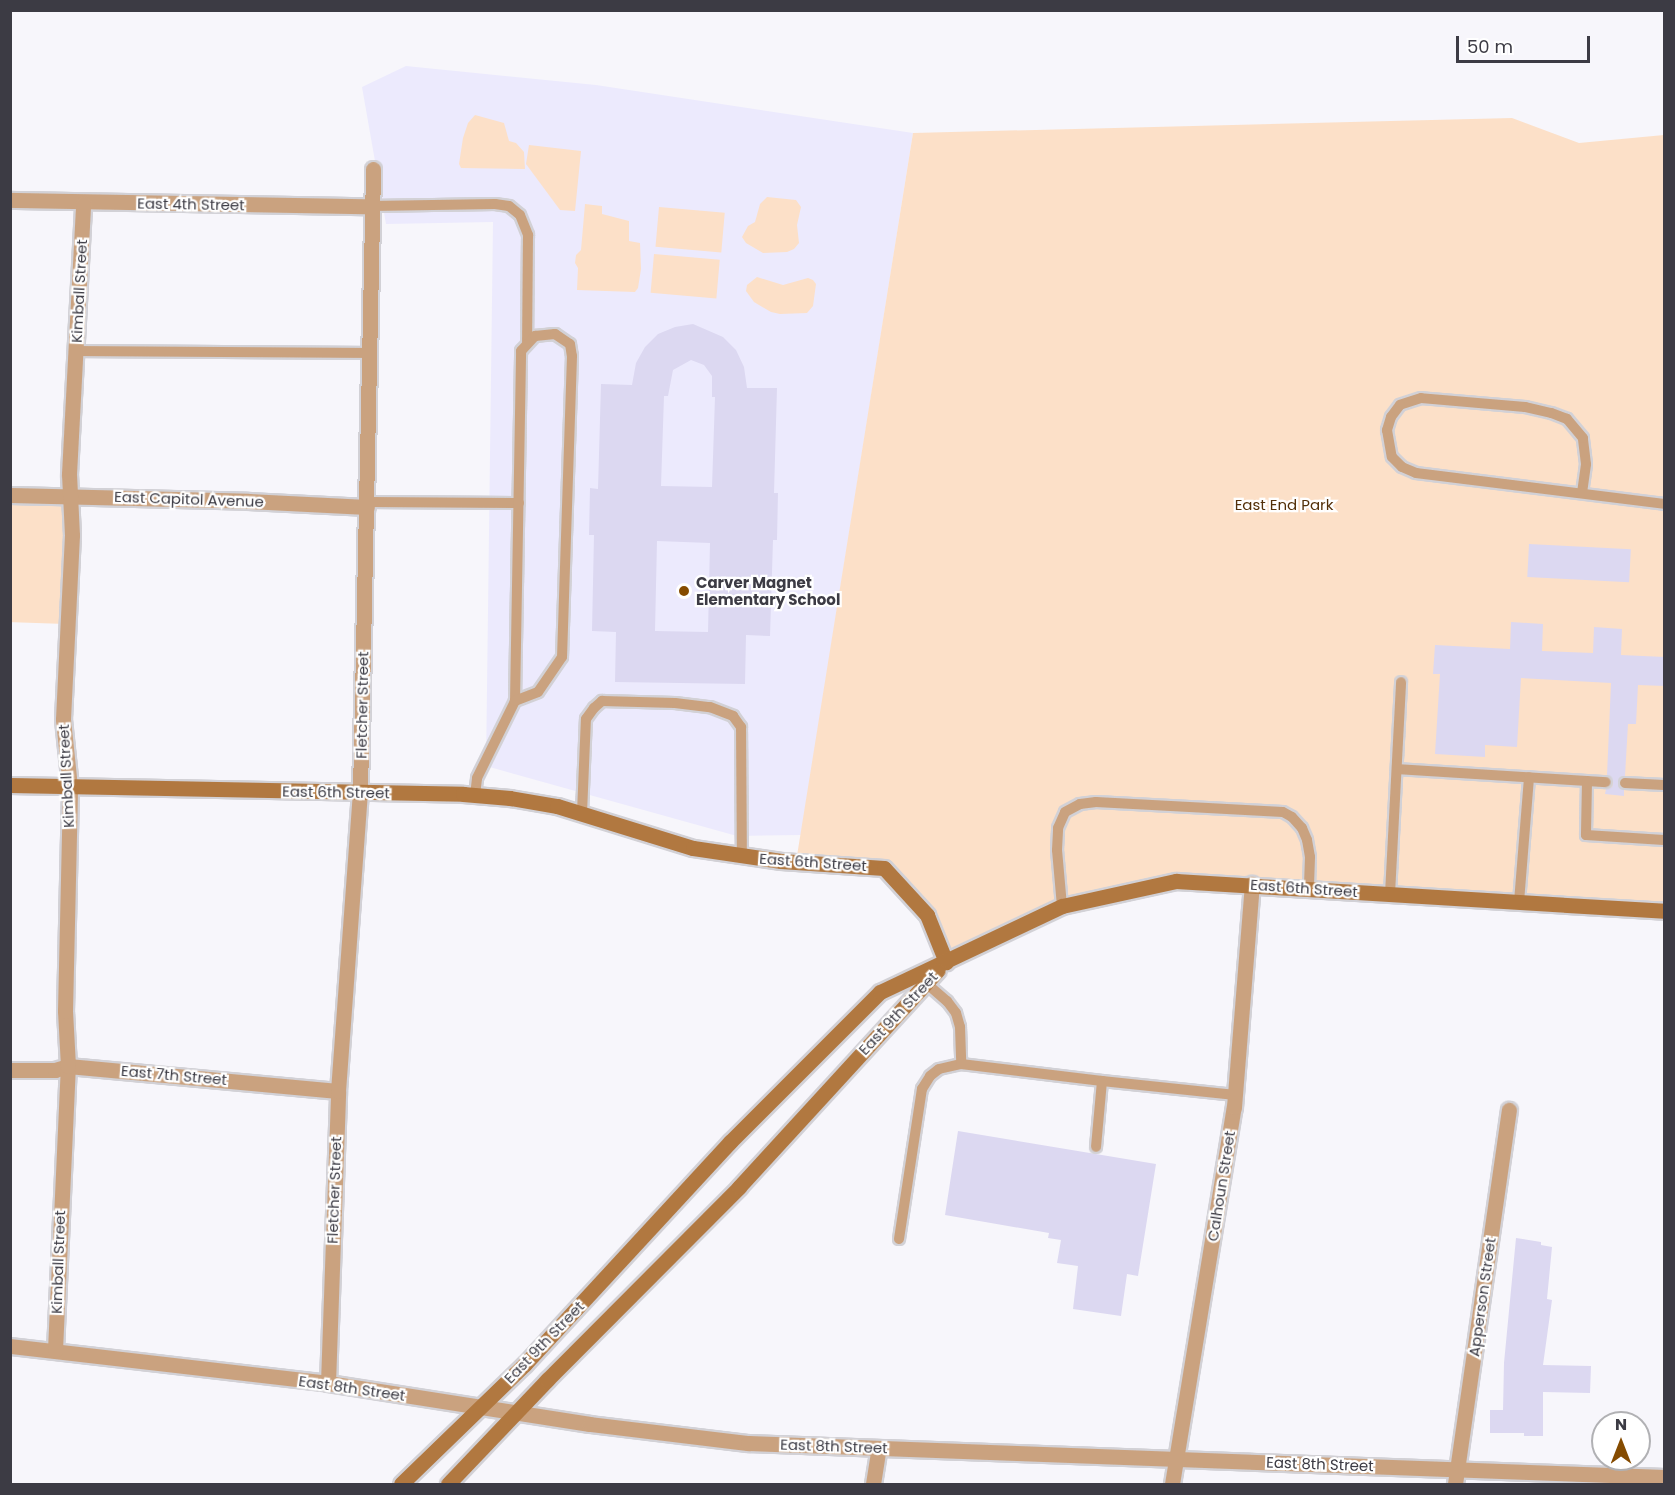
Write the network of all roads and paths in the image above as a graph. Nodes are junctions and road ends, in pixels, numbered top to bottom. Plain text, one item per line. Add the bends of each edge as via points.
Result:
1 (373, 170) dead end
2 (10, 200) edge
3 (83, 203) junction
4 (371, 206) junction
5 (527, 342) junction
6 (76, 351) junction
7 (370, 353) junction
8 (1582, 493) junction
9 (10, 495) edge
10 (70, 496) junction
11 (519, 503) junction
12 (367, 504) junction
13 (1665, 504) edge
14 (1401, 682) dead end
15 (515, 701) junction
16 (1396, 769) junction
17 (1529, 777) junction
18 (1587, 781) junction
19 (1606, 782) dead end
20 (1625, 783) dead end
21 (10, 785) edge
22 (1665, 785) edge
23 (70, 787) junction
24 (360, 792) junction
25 (475, 795) junction
26 (582, 813) junction
27 (1665, 840) edge
28 (742, 856) junction
29 (1252, 884) junction
30 (1309, 888) junction
31 (1390, 894) junction
32 (1519, 902) junction
33 (1062, 906) junction
34 (1665, 911) edge
35 (946, 962) junction
36 (926, 982) junction
37 (961, 1064) junction
38 (68, 1066) junction
39 (10, 1070) edge
40 (1102, 1081) junction
41 (338, 1091) junction
42 (1235, 1095) junction
43 (1509, 1110) dead end
44 (1096, 1147) dead end
45 (899, 1239) dead end
46 (10, 1346) edge
47 (55, 1350) junction
48 (328, 1383) junction
49 (480, 1407) junction
50 (516, 1413) junction
51 (879, 1448) junction
52 (1176, 1459) junction
53 (1456, 1477) edge
54 (1665, 1477) edge
55 (401, 1485) edge
56 (448, 1485) edge
57 (873, 1485) edge
58 (1172, 1485) edge

1 - 4 street, Fletcher Street
2 - 3 street, East 4th Street
3 - 4 street, East 4th Street
3 - 6 street, Kimball Street
4 - 5 lane via 495,204 509,206 520,215 528,235
4 - 7 street, Fletcher Street
5 - 11 lane via 522,351
5 - 15 lane via 535,336 555,334 570,345 569,469 562,657 538,692
6 - 7 lane
6 - 10 street, Kimball Street
7 - 12 street, Fletcher Street
8 - 8 lane via 1416,473 1392,457 1387,430 1391,417 1400,405 1421,398 1551,412 1567,419 1583,438 1586,464
8 - 13 lane
9 - 10 street, East Capitol Avenue
10 - 12 street, East Capitol Avenue
10 - 23 street, Kimball Street via 71,563 63,719
11 - 12 lane
11 - 15 lane
12 - 24 street, Fletcher Street
14 - 16 lane
15 - 25 lane via 477,778
16 - 17 lane
16 - 31 lane
17 - 18 lane
17 - 32 lane
18 - 19 lane
18 - 27 lane via 1586,835
20 - 22 lane
21 - 23 main road, East 6th Street
23 - 24 main road, East 6th Street
23 - 38 street, Kimball Street via 65,1011
24 - 25 main road, East 6th Street
24 - 41 street, Fletcher Street
25 - 26 main road, East 6th Street
26 - 28 main road, East 6th Street via 648,836
26 - 28 lane via 586,719 602,701 710,707 733,716 741,727
28 - 35 main road, East 6th Street via 884,868 927,915
29 - 30 main road, East 6th Street
29 - 33 main road, East 6th Street via 1176,881
29 - 42 street, Calhoun Street
30 - 31 main road, East 6th Street
30 - 33 lane via 1307,840 1297,822 1283,812 1096,802 1080,804 1065,812 1058,828
31 - 32 main road, East 6th Street
32 - 34 main road, East 6th Street
33 - 35 main road, East 6th Street
35 - 36 main road, East 9th Street
35 - 49 main road, East 9th Street via 880,992 730,1142
36 - 37 lane via 956,1013
36 - 50 main road, East 9th Street via 740,1187
37 - 40 lane
37 - 45 lane via 934,1072 922,1089
38 - 39 street, East 7th Street via 55,1070
38 - 41 street, East 7th Street
38 - 47 street, Kimball Street
40 - 42 lane
40 - 44 lane
41 - 48 street, Fletcher Street
42 - 52 street, Calhoun Street
43 - 53 street, Apperson Street
46 - 47 street, East 8th Street
47 - 48 street, East 8th Street
48 - 49 street, East 8th Street
49 - 50 street, East 8th Street
49 - 55 main road, East 9th Street
50 - 51 street, East 8th Street via 683,1437
50 - 56 main road, East 9th Street
51 - 52 street, East 8th Street
51 - 57 street
52 - 53 street, East 8th Street
52 - 58 street, Calhoun Street
53 - 54 street, East 8th Street

